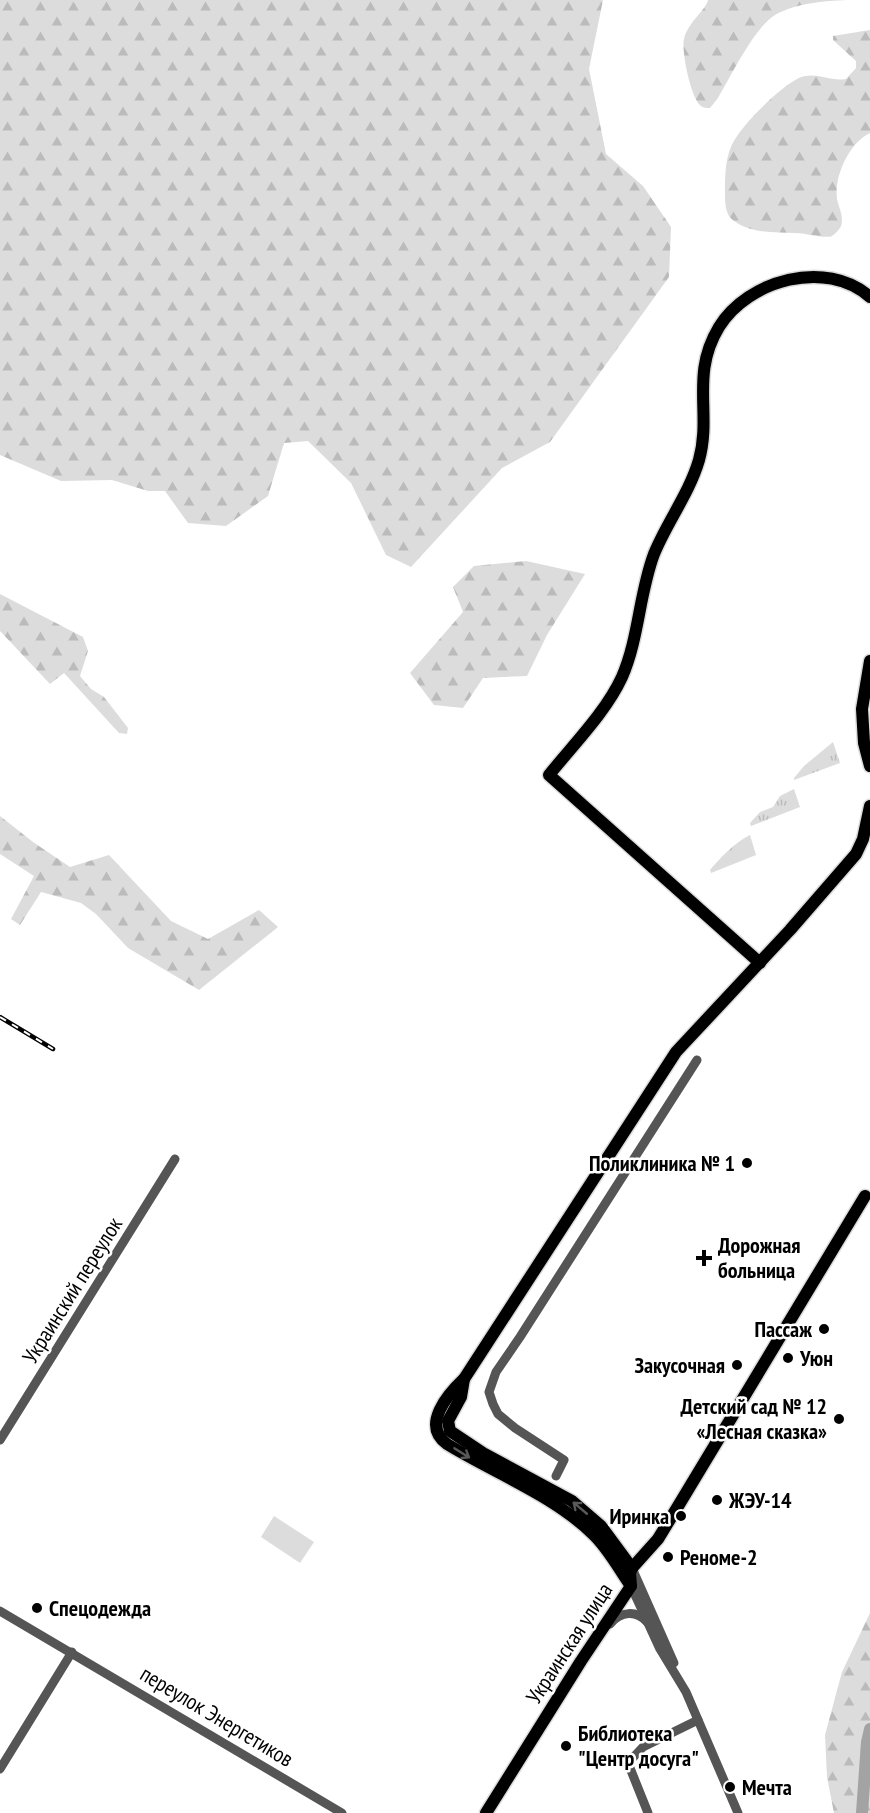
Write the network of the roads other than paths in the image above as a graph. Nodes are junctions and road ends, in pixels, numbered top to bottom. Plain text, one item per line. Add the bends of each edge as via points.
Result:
1 (870, 297) edge
2 (870, 661) edge
3 (870, 766) edge
4 (870, 806) edge
5 (760, 963) junction
6 (697, 1060) dead end
7 (175, 1159) dead end
8 (868, 1193) edge
9 (464, 1378) junction
10 (0, 1440) edge
11 (556, 1476) dead end
12 (667, 1525) junction
13 (601, 1526) junction
14 (632, 1568) junction
15 (631, 1586) junction
16 (0, 1611) edge
17 (649, 1626) junction
18 (72, 1652) junction
19 (581, 1661) junction
20 (681, 1682) junction
21 (698, 1720) junction
22 (0, 1769) edge
23 (342, 1813) edge
24 (486, 1813) edge
25 (648, 1813) edge
26 (738, 1813) edge

1 - 5 main road via 839,281 798,278 754,294 732,310 720,326 704,366 699,459 654,555 622,677 611,698 549,775
2 - 3 main road via 862,709
4 - 5 main road via 863,839 855,854
5 - 9 main road via 676,1052
6 - 11 street via 496,1372 489,1392 498,1414 564,1460
7 - 10 street, Украинский переулок
8 - 12 main road, Украинская улица
13 -> 9 main road via 572,1501 454,1435 448,1421 461,1397
9 -> 15 main road via 451,1391 435,1424 440,1438 567,1512 595,1535
12 - 13 street via 633,1556
12 - 14 main road, Украинская улица
13 - 14 main road
14 - 15 main road, Украинская улица
14 - 20 street
15 - 17 street
15 - 19 main road, Украинская улица
16 - 18 street, переулок Энергетиков
17 - 19 street via 636,1614 621,1615 612,1620
17 - 20 street
18 - 22 street
18 - 23 street, переулок Энергетиков
19 - 24 main road, Украинская улица
20 - 21 street
21 - 25 street via 643,1747 628,1763
21 - 26 street

